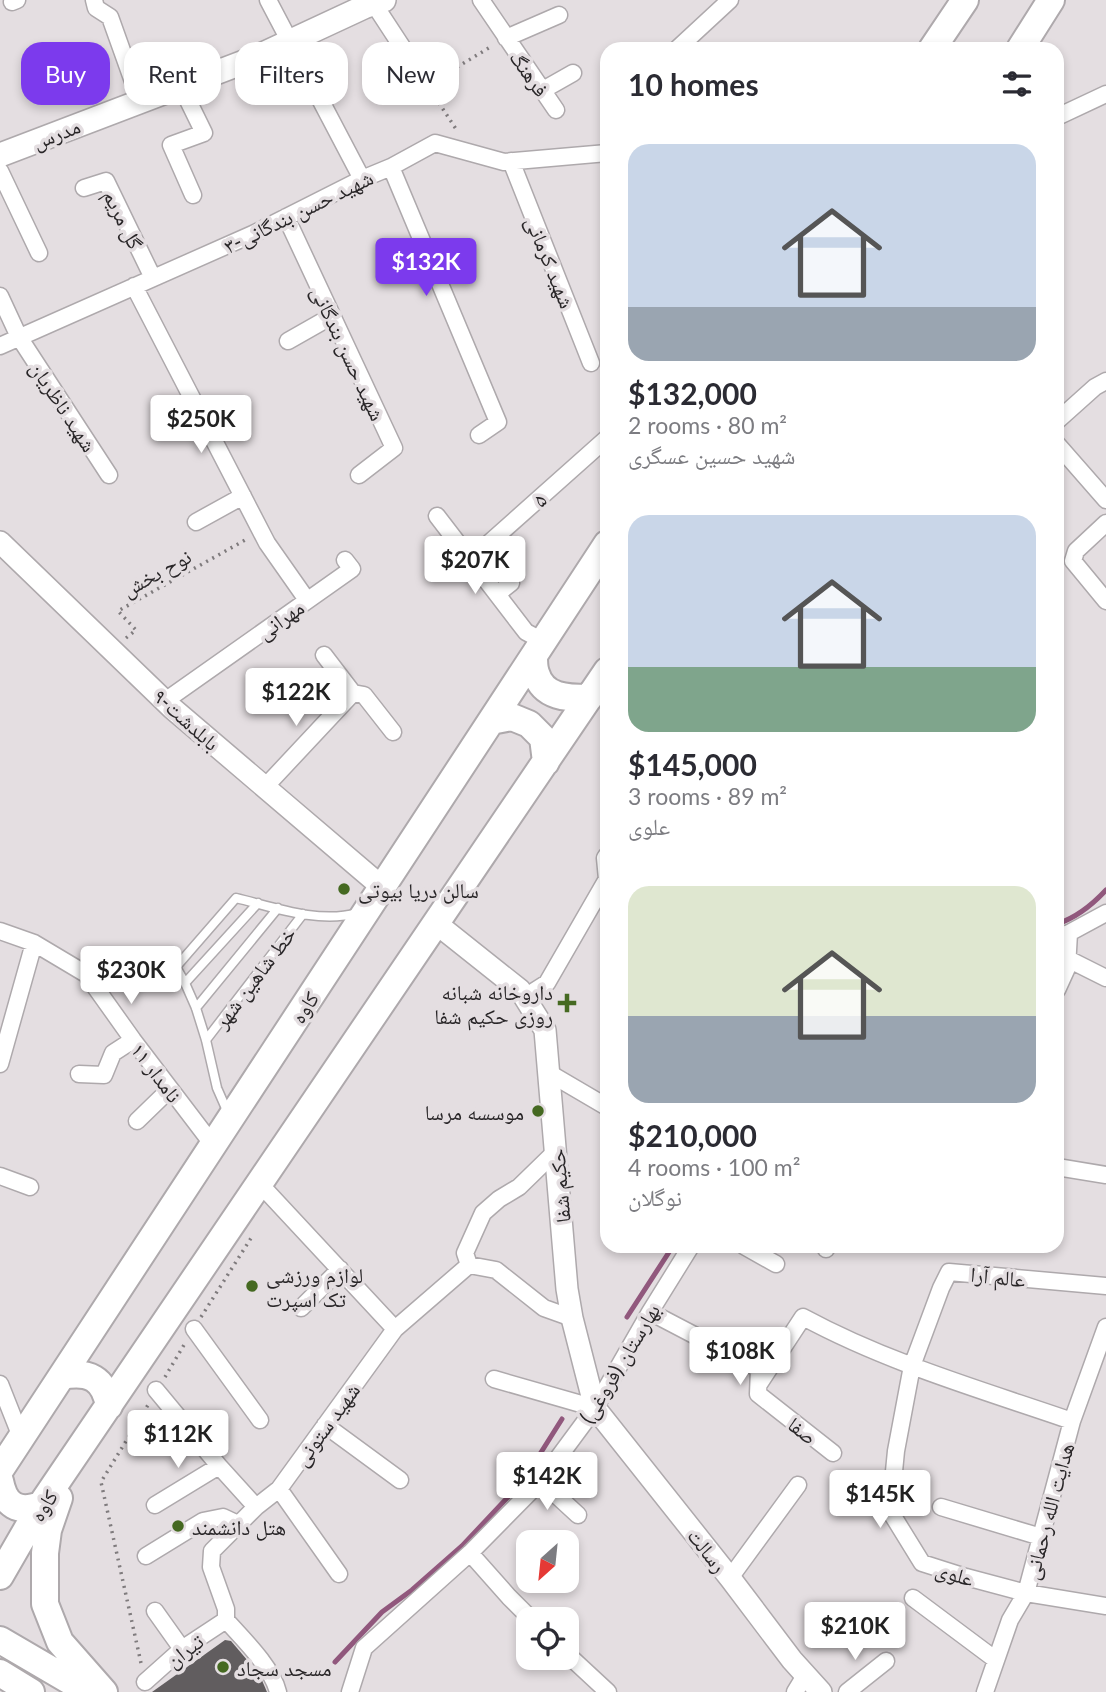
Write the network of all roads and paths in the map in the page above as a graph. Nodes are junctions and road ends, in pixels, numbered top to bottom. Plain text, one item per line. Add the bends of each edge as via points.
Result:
1 (94, 0) edge
2 (268, 0) edge
3 (481, 0) edge
4 (730, 0) edge
5 (965, 0) edge
6 (1051, 0) edge
7 (379, 2) edge
8 (558, 14) dead end
9 (506, 38) junction
10 (290, 41) junction
11 (402, 42) edge
12 (685, 42) edge
13 (937, 42) edge
14 (1024, 42) edge
15 (124, 57) edge
16 (459, 66) edge
17 (221, 71) edge
18 (573, 72) dead end
19 (543, 90) junction
20 (1106, 94) edge
21 (130, 105) edge
22 (190, 105) edge
23 (440, 105) edge
24 (556, 110) dead end
25 (1064, 114) edge
26 (472, 153) junction
27 (600, 154) edge
28 (0, 155) edge
29 (511, 161) junction
30 (391, 167) junction
31 (0, 171) edge
32 (362, 179) junction
33 (84, 188) dead end
34 (193, 195) dead end
35 (286, 218) junction
36 (39, 253) dead end
37 (153, 278) junction
38 (134, 286) junction
39 (0, 296) edge
40 (332, 316) junction
41 (19, 337) junction
42 (288, 341) dead end
43 (0, 346) edge
44 (591, 363) dead end
45 (1106, 381) edge
46 (1064, 415) edge
47 (479, 435) dead end
48 (600, 444) edge
49 (1064, 452) edge
50 (109, 475) dead end
51 (359, 475) dead end
52 (243, 496) junction
53 (1106, 500) edge
54 (437, 516) dead end
55 (196, 522) dead end
56 (1106, 523) edge
57 (261, 531) junction
58 (1, 545) edge
59 (600, 555) edge
60 (345, 560) dead end
61 (470, 560) junction
62 (511, 583) dead end
63 (497, 594) junction
64 (307, 600) junction
65 (1106, 601) edge
66 (539, 648) junction
67 (111, 649) junction
68 (324, 655) dead end
69 (600, 682) edge
70 (353, 693) junction
71 (589, 698) junction
72 (165, 701) junction
73 (491, 721) junction
74 (393, 732) dead end
75 (546, 762) junction
76 (265, 787) junction
77 (382, 887) junction
78 (600, 891) edge
79 (258, 903) junction
80 (278, 908) junction
81 (367, 911) junction
82 (1106, 913) edge
83 (303, 914) junction
84 (437, 923) junction
85 (0, 931) edge
86 (1064, 934) edge
87 (1064, 940) edge
88 (34, 943) junction
89 (1068, 959) junction
90 (1064, 975) edge
91 (1106, 978) edge
92 (186, 983) junction
93 (525, 997) junction
94 (196, 1008) junction
95 (133, 1040) junction
96 (206, 1040) junction
97 (0, 1064) edge
98 (549, 1073) junction
99 (79, 1074) dead end
100 (170, 1089) junction
101 (600, 1103) edge
102 (230, 1119) junction
103 (137, 1121) dead end
104 (214, 1144) junction
105 (556, 1152) junction
106 (1064, 1168) edge
107 (1106, 1175) edge
108 (0, 1176) edge
109 (260, 1184) junction
110 (30, 1187) dead end
111 (687, 1253) edge
112 (756, 1253) edge
113 (776, 1264) dead end
114 (469, 1265) junction
115 (340, 1269) junction
116 (1106, 1286) edge
117 (301, 1308) dead end
118 (650, 1312) junction
119 (572, 1318) junction
120 (1106, 1327) edge
121 (194, 1329) dead end
122 (395, 1329) junction
123 (912, 1366) junction
124 (62, 1376) junction
125 (494, 1380) dead end
126 (0, 1384) edge
127 (759, 1384) junction
128 (156, 1390) joint
129 (109, 1406) junction
130 (595, 1408) junction
131 (260, 1420) dead end
132 (1072, 1421) junction
133 (325, 1425) junction
134 (21, 1437) junction
135 (833, 1453) dead end
136 (72, 1460) junction
137 (219, 1466) junction
138 (0, 1470) edge
139 (400, 1480) dead end
140 (541, 1481) junction
141 (0, 1482) edge
142 (798, 1485) dead end
143 (279, 1489) junction
144 (41, 1505) junction
145 (155, 1505) dead end
146 (256, 1507) junction
147 (942, 1507) dead end
148 (578, 1515) dead end
149 (238, 1524) junction
150 (1041, 1538) junction
151 (470, 1553) junction
152 (146, 1556) dead end
153 (339, 1574) dead end
154 (0, 1576) edge
155 (730, 1578) junction
156 (1026, 1593) junction
157 (913, 1598) dead end
158 (1106, 1606) edge
159 (520, 1607) edge
160 (155, 1611) dead end
161 (226, 1620) junction
162 (0, 1640) edge
163 (182, 1649) junction
164 (996, 1660) junction
165 (886, 1661) dead end
166 (579, 1665) edge
167 (0, 1673) edge
168 (145, 1682) joint
169 (800, 1683) edge
170 (31, 1692) edge
171 (89, 1692) edge
172 (104, 1692) edge
173 (278, 1692) edge
174 (349, 1692) edge
175 (608, 1692) edge
176 (821, 1692) edge
177 (847, 1692) edge
178 (986, 1692) edge

1 - 15 street via 96,8 110,18
2 - 10 street
3 - 9 street, فرهنگ
4 - 12 street
5 - 13 main road
6 - 14 main road
7 - 10 main road, مدرس
7 - 11 street
8 - 9 street
9 - 16 path
9 - 19 street, فرهنگ
10 - 17 main road, مدرس
10 - 32 street
18 - 19 street
19 - 24 street, فرهنگ
20 - 25 street
21 - 28 main road, مدرس
22 - 34 street via 204,133 171,145
23 - 26 path
26 - 29 street, ۳-شهید حسن بندگانی
26 - 30 street, ۳-شهید حسن بندگانی via 435,143
27 - 29 street, ۳-شهید حسن بندگانی
29 - 44 street, شهید کرمانی
30 - 32 street, ۳-شهید حسن بندگانی
30 - 47 street via 498,422
31 - 36 street
32 - 35 street, ۳-شهید حسن بندگانی
33 - 37 street, گل مریم via 106,181
35 - 37 street, ۳-شهید حسن بندگانی
35 - 40 street, شهید حسن بندگانی
37 - 38 street, ۳-شهید حسن بندگانی
38 - 41 street, ۳-شهید حسن بندگانی
38 - 52 street
39 - 41 street, شهید ناظریان
40 - 42 street
40 - 51 street, شهید حسن بندگانی via 394,448
41 - 43 street, ۳-شهید حسن بندگانی
41 - 50 street, شهید ناظریان
45 - 46 street
48 - 61 street, ۵
49 - 53 street
52 - 55 street
52 - 57 street
54 - 61 street
56 - 65 street via 1076,551 1073,561
57 - 64 street
57 - 67 path, نوح بخش via 118,611 136,631
58 - 67 street, ۹-بابلدشت
59 - 66 main road, کاوه
60 - 64 street, مهرانی via 352,569
61 - 63 street
62 - 63 street
63 - 66 street
64 - 72 street, مهرانی
66 - 71 main road via 536,674 542,684 555,695
66 - 73 main road, کاوه
67 - 72 street, ۹-بابلدشت
68 - 70 street
69 - 71 main road, کاوه
70 - 74 street via 363,695
70 - 76 street
71 - 75 main road, کاوه
72 - 76 street, ۹-بابلدشت
73 - 75 main road via 512,717 529,724 542,738
73 - 77 main road, کاوه
75 - 84 main road, کاوه
76 - 77 street, ۹-بابلدشت
77 - 81 main road, کاوه
78 - 93 street via 547,983
79 - 80 lane
79 - 92 lane
79 - 92 lane via 236,898 176,967
80 - 83 lane
80 - 94 lane
81 - 83 lane via 346,916
81 - 102 main road, کاوه
82 - 86 street
83 - 96 lane, خط شاهین شهر
84 - 93 street, حکیم شفا
84 - 109 main road, کاوه
85 - 88 street, ۱۱ نامدار
87 - 89 street
88 - 95 street, ۱۱ نامدار via 86,974
88 - 97 street
89 - 90 street
89 - 91 street
92 - 94 lane
93 - 98 street, حکیم شفا via 545,1030
94 - 96 lane
95 - 99 street via 113,1053 104,1075
95 - 100 street, ۱۱ نامدار
96 - 102 lane
98 - 101 street
98 - 105 street, حکیم شفا
100 - 103 street
100 - 104 street, ۱۱ نامدار
102 - 104 main road, کاوه
104 - 124 main road, کاوه
105 - 114 street via 519,1188 483,1213 464,1253
105 - 119 street, حکیم شفا
106 - 107 street
108 - 110 street
109 - 115 street
109 - 129 main road, کاوه
111 - 118 street, بهارستان (فروغی)
112 - 113 street
114 - 119 street via 496,1270 544,1308
114 - 122 street, شهید ستونی
115 - 117 street
115 - 122 street
116 - 123 street, عالم آرا via 949,1272
118 - 127 street, صفا via 759,1369
118 - 130 street, بهارستان (فروغی)
119 - 130 street, حکیم شفا
120 - 132 street, هدایت الله رحمانی
121 - 131 street
122 - 133 street, شهید ستونی
123 - 127 street via 803,1317
123 - 132 street
123 - 156 street, علوی via 896,1451 893,1516 922,1563
124 - 129 main road via 83,1374 94,1379 103,1386
124 - 134 main road, کاوه
125 - 130 street
126 - 134 street
127 - 135 street, صفا via 758,1394
128 - 137 street
128 - 168 path via 101,1482
129 - 136 main road, کاوه
130 - 140 street, بهارستان (فروغی)
130 - 155 street, رسالت
132 - 150 street, هدایت الله رحمانی
133 - 139 street
133 - 143 street, شهید ستونی
134 - 138 main road, کاوه
136 - 144 main road, کاوه
136 - 172 main road via 48,1530 46,1604 60,1642
137 - 145 street
137 - 146 street
140 - 148 street
140 - 151 street, بهارستان (فروغی)
141 - 144 main road via 3,1495 16,1508
142 - 155 street
143 - 146 street, شهید ستونی
143 - 153 street
144 - 154 main road, کاوه
146 - 149 street, شهید ستونی
147 - 150 street
149 - 152 street via 223,1517 203,1521
149 - 161 street, شهید ستونی via 212,1551 211,1567
150 - 156 street, هدایت الله رحمانی
151 - 159 street
151 - 174 street, بهارستان (فروغی) via 364,1648
155 - 169 street, رسالت via 792,1660
156 - 158 street, علوی
156 - 164 street, هدایت الله رحمانی via 1010,1620
157 - 164 street
160 - 163 street
161 - 163 street, تیران
161 - 173 street, شهید ستونی via 276,1682
162 - 171 main road
163 - 168 street, تیران
164 - 178 street, هدایت الله رحمانی
165 - 177 street
166 - 175 street
167 - 170 main road
169 - 176 street, رسالت

